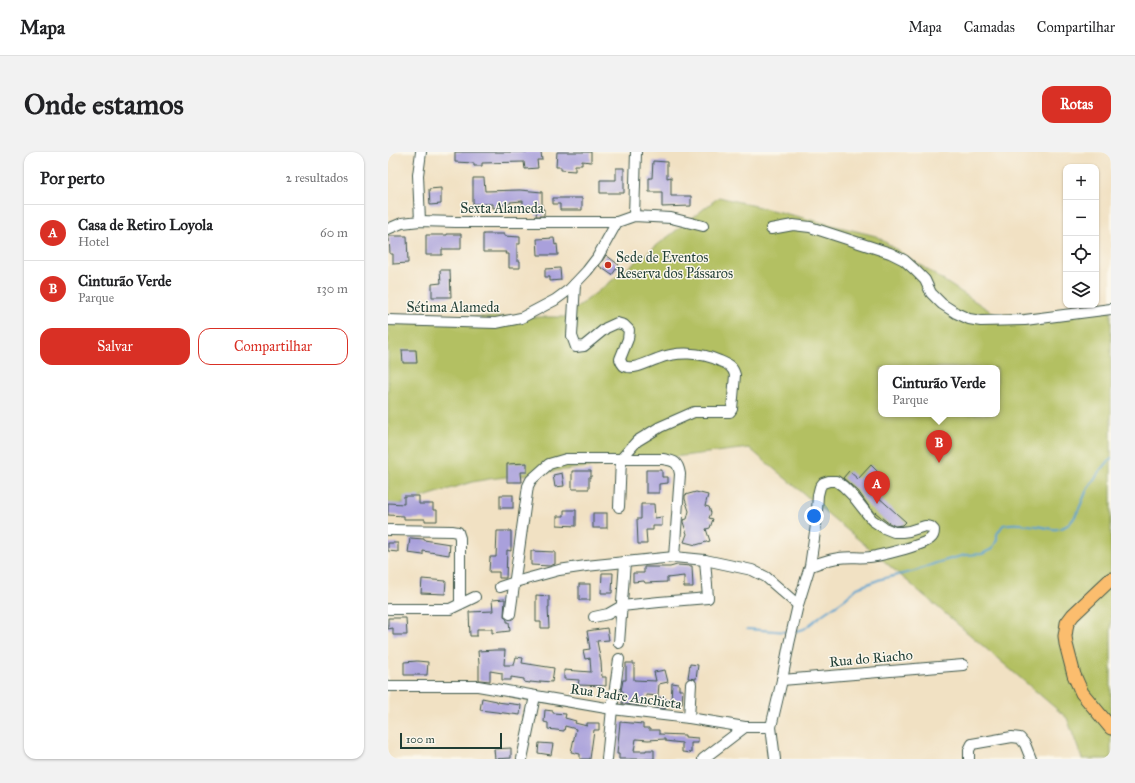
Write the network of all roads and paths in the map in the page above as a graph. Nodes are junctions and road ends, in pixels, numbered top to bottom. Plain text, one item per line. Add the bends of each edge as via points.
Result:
1 (421, 152) edge
2 (636, 152) edge
3 (634, 216) junction
4 (420, 221) junction
5 (617, 222) junction
6 (703, 226) dead end
7 (388, 229) edge
8 (771, 229) dead end
9 (575, 284) junction
10 (1111, 309) edge
11 (388, 320) edge
12 (621, 459) junction
13 (619, 507) dead end
14 (388, 530) edge
15 (674, 557) junction
16 (705, 560) junction
17 (625, 562) junction
18 (810, 566) junction
19 (1111, 579) edge
20 (515, 582) junction
21 (500, 587) dead end
22 (475, 597) dead end
23 (460, 604) junction
24 (622, 606) junction
25 (798, 606) junction
26 (388, 609) edge
27 (510, 614) dead end
28 (594, 617) dead end
29 (619, 643) dead end
30 (619, 659) dead end
31 (963, 665) dead end
32 (782, 680) junction
33 (691, 684) dead end
34 (388, 686) edge
35 (535, 696) junction
36 (612, 709) junction
37 (689, 718) junction
38 (745, 727) junction
39 (771, 727) junction
40 (1111, 728) edge
41 (522, 759) edge
42 (607, 759) edge
43 (703, 759) edge
44 (775, 759) edge
45 (970, 759) edge
46 (1031, 759) edge

1 - 4 street via 418,175
2 - 3 street
3 - 5 street, Sexta Alameda
3 - 6 street via 671,218
4 - 5 street, Sexta Alameda
4 - 7 street, Sexta Alameda via 402,223
5 - 9 street, Sétima Alameda via 597,258
8 - 10 street via 793,225 810,227 890,253 914,269 942,304 969,319 1025,320
9 - 11 street, Sétima Alameda via 555,300 521,318 496,323
9 - 12 street via 572,336 576,347 584,346 606,328 617,323 629,330 620,358 628,368 663,357 691,353 708,356 730,366 736,375 730,412 694,412 660,427 637,441
12 - 13 street
12 - 15 street via 673,460 679,466
12 - 20 street via 566,460 549,464 531,480 528,486
14 - 23 street via 458,532
15 - 16 street
15 - 17 street
16 - 24 street via 708,598
16 - 25 street via 752,570 766,577
17 - 20 street via 559,570
17 - 24 street
18 - 18 street via 828,560 876,556 911,547 931,539 934,530 925,526 902,532 884,528 872,520 843,486 836,481 823,483 818,495
18 - 25 street
19 - 40 main road via 1073,615 1067,624 1065,636 1074,675 1082,693
20 - 21 street
20 - 27 street
22 - 23 street
23 - 26 street via 450,609
24 - 28 street via 608,614
24 - 29 street
25 - 32 street
30 - 36 street
31 - 32 street, Rua do Riacho
32 - 39 street
33 - 37 street
34 - 35 street, Rua Padre Anchieta via 478,686
35 - 36 street, Rua Padre Anchieta
35 - 41 street
36 - 37 street, Rua Padre Anchieta
36 - 42 street
37 - 38 street, Rua Padre Anchieta
38 - 39 street, Rua Padre Anchieta
38 - 43 street
39 - 44 street
45 - 46 street via 969,747 972,744 1012,737 1020,738

